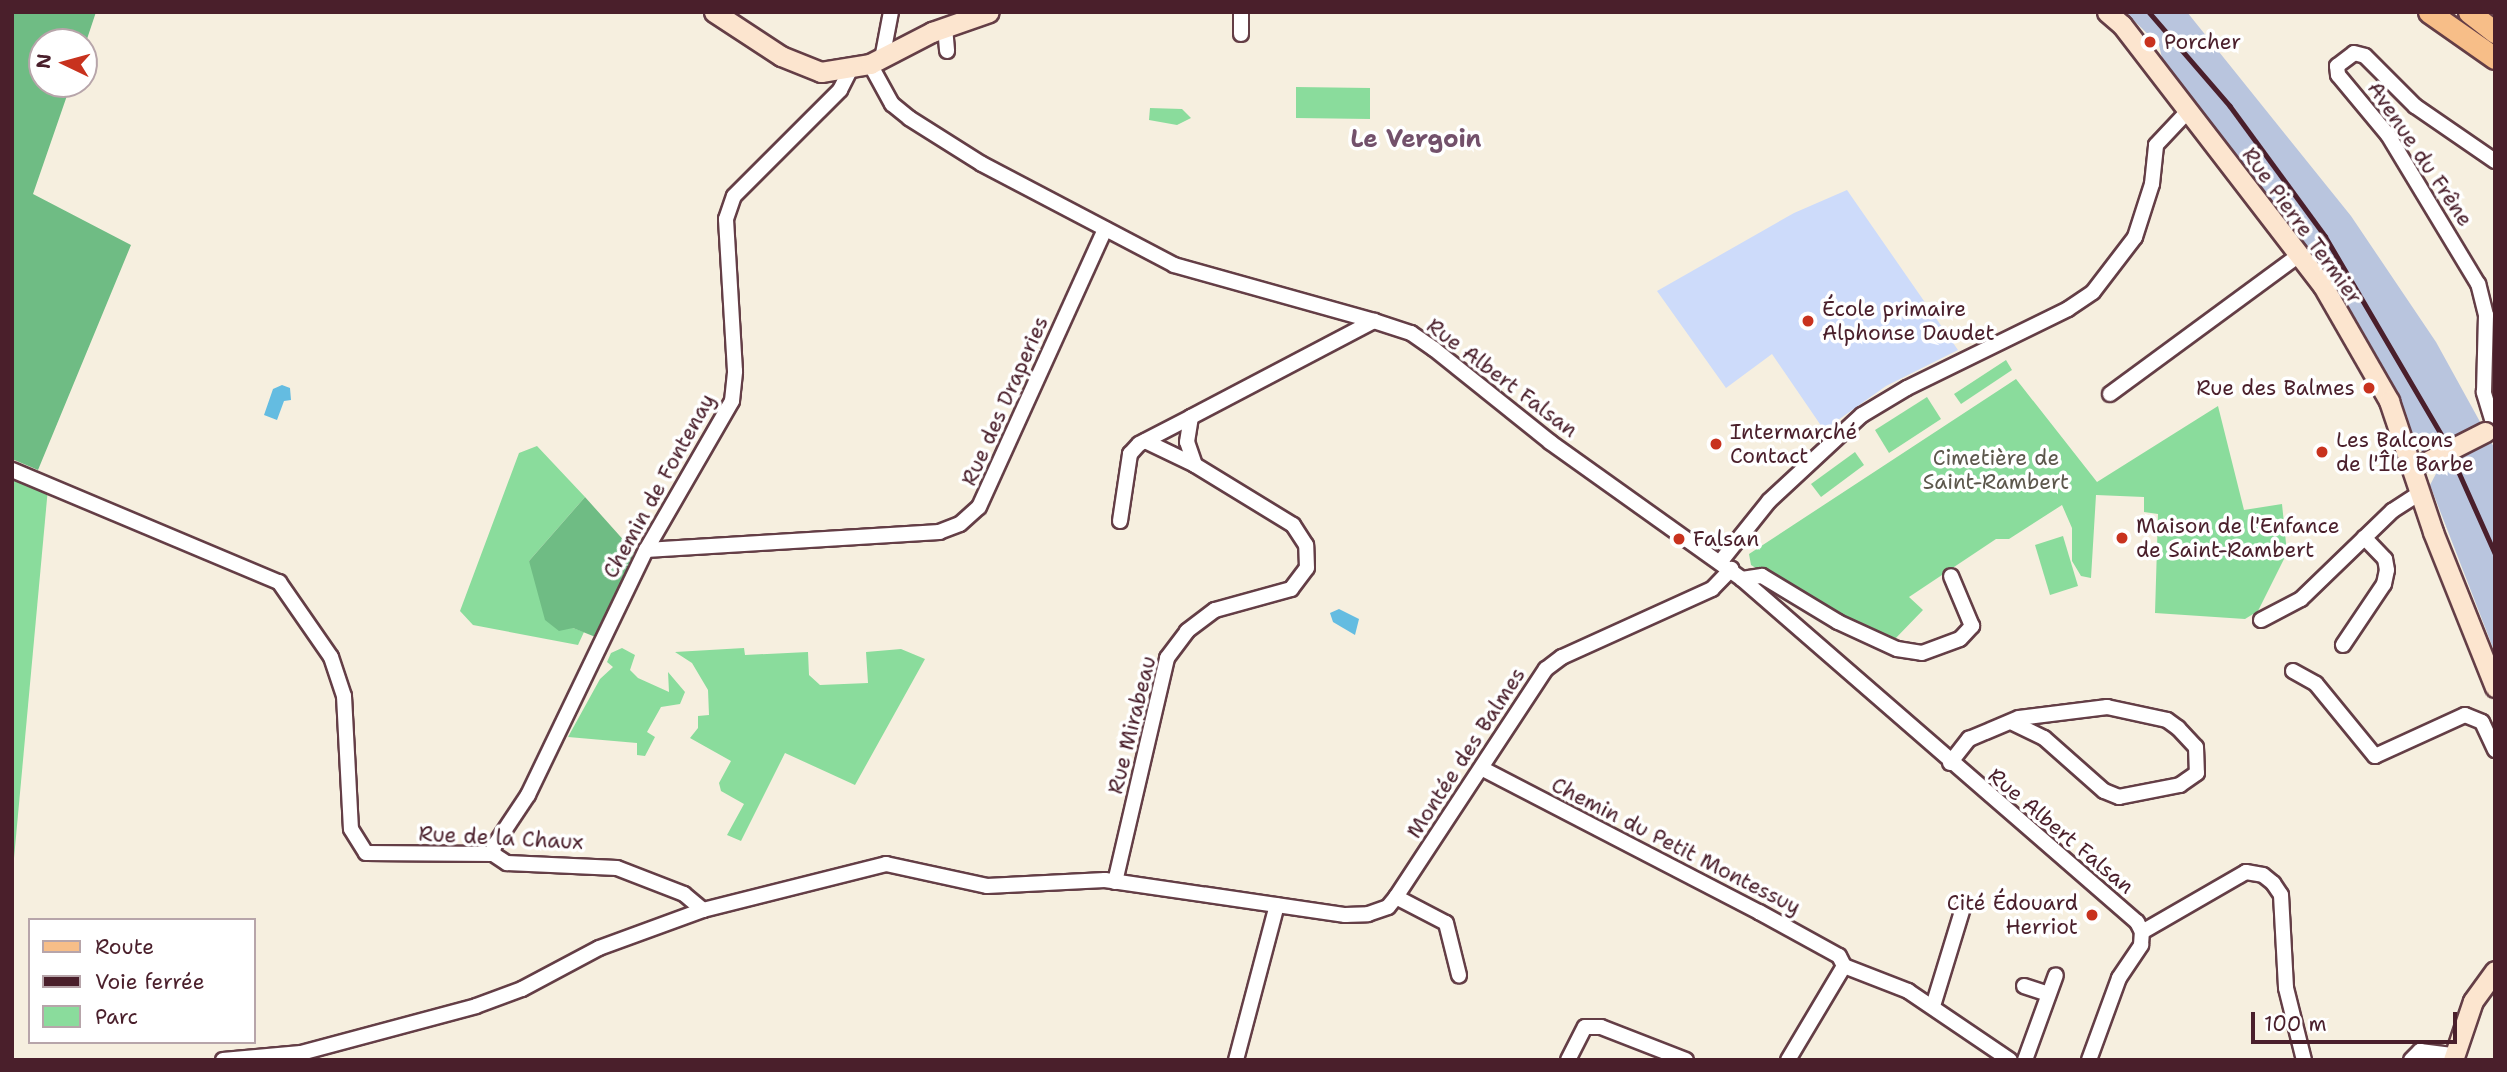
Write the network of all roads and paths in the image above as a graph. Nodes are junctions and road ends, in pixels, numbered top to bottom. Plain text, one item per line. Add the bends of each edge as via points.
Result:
1 (714, 12) edge
2 (891, 12) edge
3 (989, 12) edge
4 (1241, 12) edge
5 (2107, 12) edge
6 (2469, 12) edge
7 (2437, 15) edge
8 (944, 27) junction
9 (2495, 32) edge
10 (1240, 35) dead end
11 (947, 51) dead end
12 (2495, 58) edge
13 (876, 61) junction
14 (850, 70) junction
15 (2188, 111) junction
16 (2495, 162) edge
17 (1105, 229) junction
18 (2299, 255) junction
19 (1374, 321) junction
20 (2109, 394) dead end
21 (1191, 417) junction
22 (2491, 430) edge
23 (1145, 441) junction
24 (2420, 464) junction
25 (1195, 465) junction
26 (12, 470) edge
27 (2420, 494) junction
28 (1120, 521) dead end
29 (2364, 537) junction
30 (646, 550) junction
31 (1731, 570) junction
32 (1951, 576) dead end
33 (2260, 620) dead end
34 (1987, 624) dead end
35 (1972, 626) junction
36 (2343, 645) dead end
37 (2293, 671) dead end
38 (2495, 687) edge
39 (2013, 723) junction
40 (2495, 750) edge
41 (1950, 763) junction
42 (1483, 769) junction
43 (493, 855) junction
44 (1115, 882) junction
45 (1396, 897) junction
46 (1277, 905) junction
47 (1964, 908) dead end
48 (703, 910) junction
49 (2142, 932) junction
50 (1844, 966) junction
51 (2495, 971) edge
52 (1459, 975) dead end
53 (2056, 975) dead end
54 (2024, 986) dead end
55 (2049, 994) junction
56 (1933, 1006) junction
57 (301, 1057) edge
58 (2453, 1057) edge
59 (2411, 1059) edge
60 (223, 1060) edge
61 (1236, 1060) edge
62 (1568, 1060) edge
63 (1685, 1060) edge
64 (1788, 1060) edge
65 (2010, 1060) edge
66 (2025, 1060) edge
67 (2089, 1060) edge
68 (2304, 1060) edge

1 - 14 street via 781,56 821,72
2 - 13 street
3 - 8 street
4 - 10 street
5 - 15 street, Rue Pierre Termier
6 - 9 main road
7 - 12 main road
8 - 11 street
8 - 13 street
13 - 14 street
13 - 17 street, Rue Albert Falsan via 892,104 909,118 982,164
14 - 30 street, Chemin de Fontenay via 839,90 734,196 726,219 735,371 732,401
15 - 18 street, Rue Pierre Termier
15 - 31 street, Montée des Balmes via 2156,145 2152,184 2135,237 2114,271 2068,309 1862,415 1769,501
16 - 22 street, Avenue du Frêne via 2414,106 2365,56 2354,53 2337,66 2338,75 2388,135 2478,284 2486,315 2484,392
17 - 19 street, Rue Albert Falsan via 1174,265
17 - 30 street, Rue des Draperies via 979,508 960,524 939,532
18 - 20 street
18 - 24 street, Rue Pierre Termier via 2323,286
19 - 21 street
19 - 31 street, Rue Albert Falsan via 1411,334 1434,349 1550,442
21 - 23 street
21 - 25 street via 1187,442
22 - 24 street, bridge
23 - 25 street, Rue Mirabeau
23 - 28 street via 1130,454
24 - 27 street, Rue Pierre Termier
25 - 44 street, Rue Mirabeau via 1293,525 1306,545 1307,568 1292,589 1215,610 1187,631 1167,658
26 - 43 street, Rue de la Chaux via 279,583 331,657 344,696 351,829 359,848 376,854
27 - 29 street via 2392,511
27 - 38 street, Rue Pierre Termier
29 - 33 street via 2301,599
29 - 36 street via 2385,559 2387,570 2384,584
30 - 43 street, Chemin de Fontenay via 528,795 494,846
31 - 35 street via 1762,576 1838,622 1897,649 1922,653 1960,639
31 - 41 street, Rue Albert Falsan
31 - 42 street, Montée des Balmes via 1712,589 1562,657 1546,669
32 - 35 street
34 - 35 street
37 - 40 street via 2316,684 2375,756 2465,715 2482,722
39 - 39 street via 2044,737 2104,791 2119,797 2180,785 2197,773 2196,747 2167,720 2149,715 2107,706 2019,718
39 - 41 street via 1969,740
41 - 49 street, Rue Albert Falsan via 2137,922
42 - 45 street, Montée des Balmes
42 - 50 street, Chemin du Petit Montessuy via 1767,916 1839,956
43 - 48 street, Rue de la Chaux via 507,863 617,868 684,894
44 - 46 street, Montée des Balmes
44 - 48 street, Montée des Balmes via 987,887 886,864
45 - 46 street, Montée des Balmes via 1388,907 1368,914
45 - 52 street via 1446,923
46 - 61 street
47 - 56 street
48 - 57 street, Montée des Balmes via 599,948 522,989 476,1006
49 - 67 street via 2141,945 2119,978
49 - 68 street via 2246,872 2263,875 2281,895 2286,988
50 - 56 street, Chemin du Petit Montessuy via 1857,968
50 - 64 street
51 - 58 street via 2473,1001
53 - 55 street
54 - 55 street
55 - 66 street
56 - 65 street, Chemin du Petit Montessuy
57 - 60 street, Montée des Balmes
58 - 59 street via 2420,1051
62 - 63 street via 1585,1027 1601,1027

